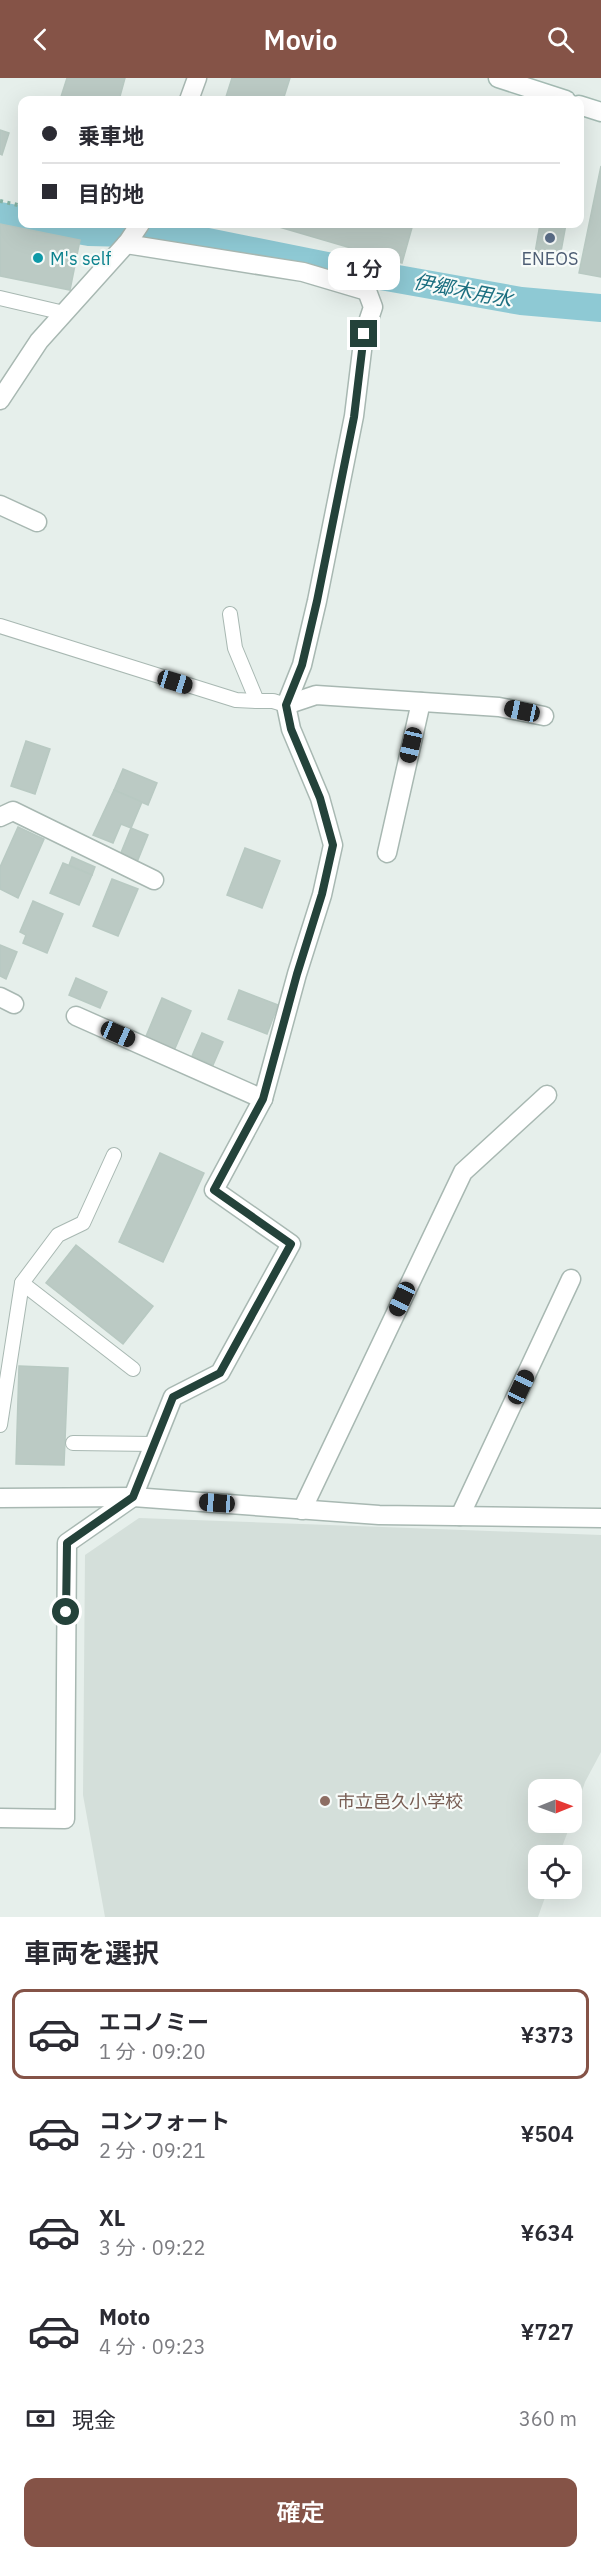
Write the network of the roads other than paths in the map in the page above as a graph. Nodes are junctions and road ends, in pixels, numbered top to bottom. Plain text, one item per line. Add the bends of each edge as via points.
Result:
1 (197, 78) edge
2 (498, 78) edge
3 (190, 96) edge
4 (554, 96) edge
5 (584, 107) edge
6 (601, 112) edge
7 (137, 228) edge
8 (127, 243) junction
9 (0, 298) edge
10 (64, 313) junction
11 (0, 400) edge
12 (0, 505) edge
13 (37, 522) dead end
14 (230, 614) dead end
15 (0, 626) edge
16 (257, 701) junction
17 (421, 702) junction
18 (286, 705) junction
19 (544, 716) dead end
20 (0, 817) edge
21 (387, 853) dead end
22 (154, 880) dead end
23 (76, 1016) dead end
24 (547, 1095) dead end
25 (263, 1099) junction
26 (114, 1155) dead end
27 (571, 1279) dead end
28 (22, 1283) junction
29 (133, 1369) dead end
30 (0, 1425) edge
31 (73, 1443) dead end
32 (154, 1444) junction
33 (133, 1497) junction
34 (0, 1498) edge
35 (302, 1509) junction
36 (460, 1516) junction
37 (601, 1518) edge
38 (0, 1818) edge

1 - 3 street
2 - 4 street
5 - 6 street
7 - 8 street
8 - 10 street
8 - 18 street via 303,272 367,291 373,307 364,334 354,417 317,601 302,665
9 - 10 lane
10 - 11 street via 39,341
12 - 13 street
14 - 16 lane via 235,648
15 - 16 lane via 236,700
16 - 18 lane
17 - 18 street via 316,695
17 - 19 street via 499,707
17 - 21 street
18 - 25 street via 333,845
20 - 22 street via 13,811
23 - 25 street
24 - 35 street via 463,1172
25 - 32 street via 214,1190 291,1244 220,1373 173,1397
26 - 28 lane via 83,1223 58,1235
27 - 36 street
28 - 29 lane
28 - 30 lane
31 - 32 lane
32 - 33 street
33 - 34 street
33 - 35 street
33 - 38 street via 67,1543 65,1820
35 - 36 street
36 - 37 street

